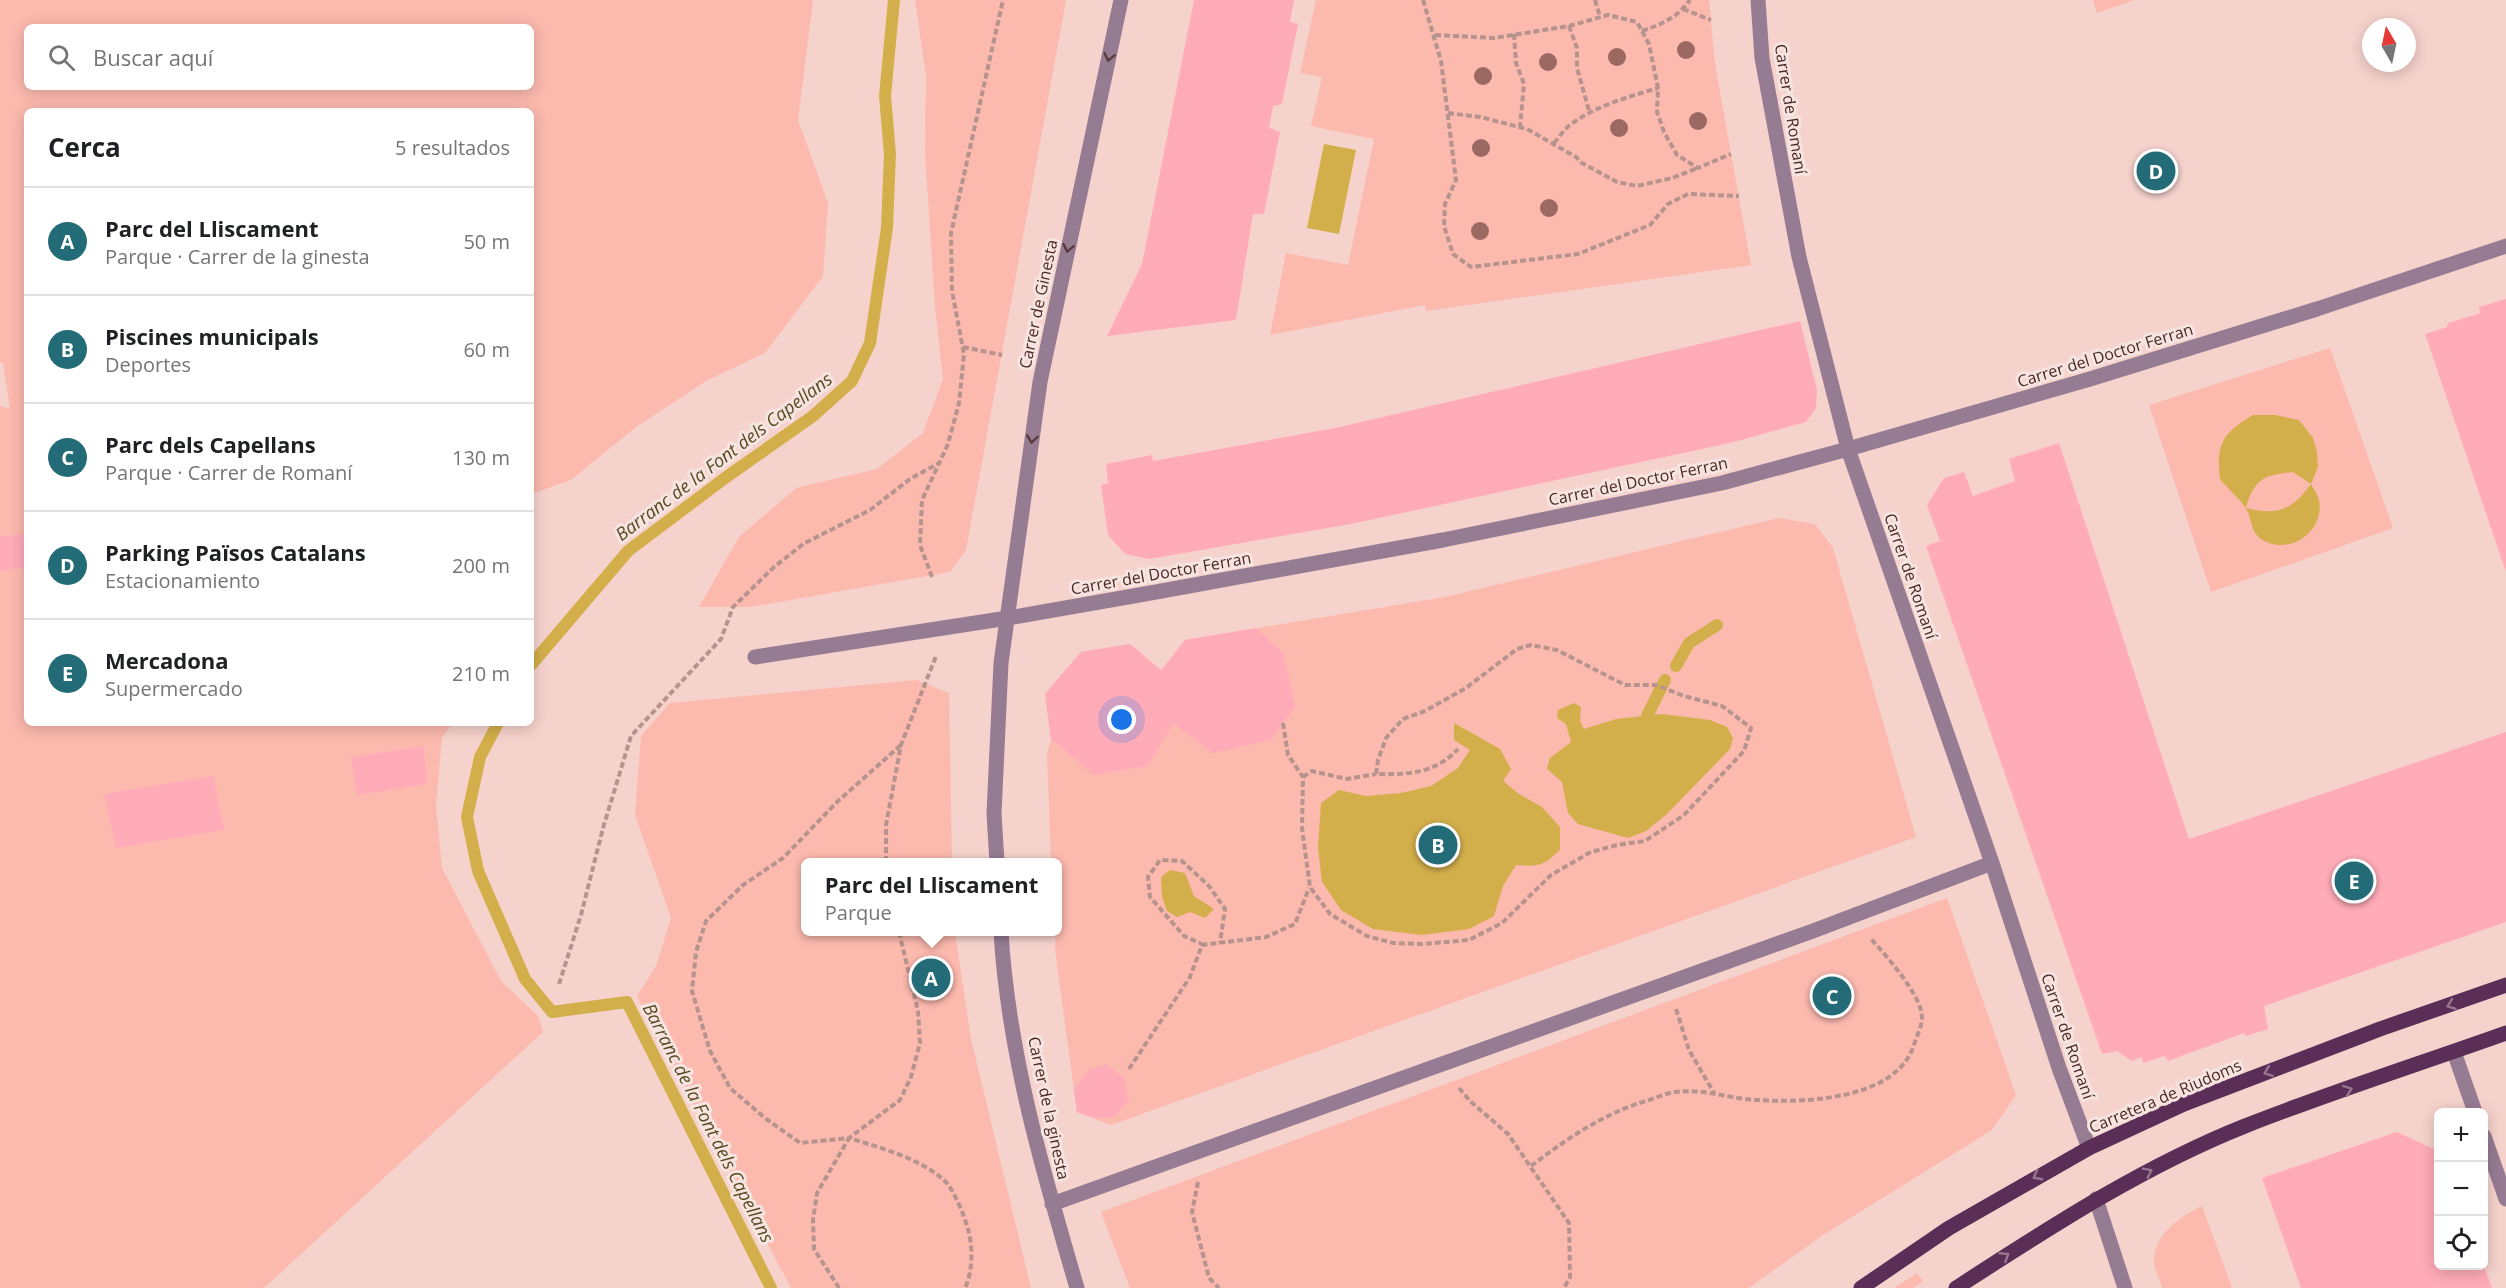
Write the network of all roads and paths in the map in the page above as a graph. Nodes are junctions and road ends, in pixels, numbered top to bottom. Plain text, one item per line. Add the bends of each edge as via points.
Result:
1 (1003, 0) edge
2 (1121, 0) edge
3 (1423, 0) edge
4 (1595, 0) edge
5 (1690, 0) edge
6 (1758, 0) edge
7 (1683, 9) junction
8 (1600, 17) junction
9 (1711, 20) dead end
10 (1569, 26) junction
11 (1642, 31) junction
12 (1514, 34) junction
13 (1435, 35) junction
14 (1658, 88) junction
15 (1448, 113) junction
16 (1590, 114) junction
17 (1521, 127) junction
18 (1554, 143) junction
19 (1731, 154) dead end
20 (1698, 168) junction
21 (1739, 196) dead end
22 (2506, 246) edge
23 (963, 347) junction
24 (1002, 355) dead end
25 (1848, 449) junction
26 (939, 463) junction
27 (932, 577) dead end
28 (1008, 618) junction
29 (946, 628) junction
30 (754, 657) dead end
31 (1283, 723) dead end
32 (901, 745) junction
33 (1458, 749) dead end
34 (1376, 774) junction
35 (1303, 777) junction
36 (886, 858) edge
37 (997, 858) edge
38 (1992, 863) junction
39 (1310, 887) junction
40 (1844, 919) junction
41 (900, 936) edge
42 (1002, 936) edge
43 (1220, 943) junction
44 (1204, 945) junction
45 (1668, 983) junction
46 (559, 984) dead end
47 (2506, 985) edge
48 (2506, 1033) edge
49 (2454, 1052) junction
50 (1438, 1064) junction
51 (1129, 1069) dead end
52 (1714, 1093) junction
53 (2473, 1108) edge
54 (849, 1138) junction
55 (2488, 1147) edge
56 (2089, 1148) junction
57 (1204, 1149) junction
58 (1531, 1166) junction
59 (2096, 1199) junction
60 (2506, 1199) edge
61 (1053, 1204) junction
62 (839, 1288) edge
63 (964, 1288) edge
64 (1077, 1288) edge
65 (1219, 1288) edge
66 (1564, 1288) edge
67 (1860, 1288) edge
68 (1956, 1288) edge
69 (2125, 1288) edge

1 - 23 path via 951,233 952,291
2 -> 28 street, Carrer de Ginesta via 1040,382
3 - 13 path
4 - 8 path
5 - 7 path
6 - 25 street, Carrer de Romaní via 1762,58 1799,257
7 - 9 path
7 - 11 path via 1667,23
8 - 10 path
8 - 11 path via 1608,15 1637,22
10 - 12 path
10 - 16 path
11 - 14 path via 1649,44
12 - 13 path via 1494,38
12 - 17 path via 1516,63 1524,84
13 - 15 path
14 - 16 path
14 - 20 path via 1657,112 1664,132 1677,155
15 - 17 path
15 - 21 path via 1456,180 1445,204 1444,226 1453,254 1471,267 1578,254 1650,225 1668,204 1688,194
16 - 18 path via 1569,125
17 - 18 path
18 - 20 path via 1617,182 1637,186
19 - 20 path
22 - 25 street, Carrer del Doctor Ferran via 2294,316
23 - 24 path
23 - 26 path via 959,403
25 - 28 street, Carrer del Doctor Ferran via 1722,483 1443,540
25 - 38 street, Carrer de Romaní
26 - 27 path via 922,500 920,545
26 - 46 path via 910,479 870,510 803,544 773,568 733,607 721,639 631,736
28 - 29 street, Carrer del Doctor Ferran
28 - 37 street via 994,814
29 - 30 street, Carrer del Doctor Ferran
29 - 32 path
31 - 35 path via 1288,755
32 - 36 path via 886,825
32 - 54 path via 838,801 783,858 743,885 706,921 696,952 692,991 710,1051 730,1088 800,1143
33 - 34 path via 1447,761 1426,770 1403,775
34 - 35 path via 1347,779 1312,771
34 - 39 path via 1386,738 1403,719 1466,688 1517,649 1531,645 1557,650 1625,685 1656,685 1722,706 1751,728 1744,752 1684,815 1645,841 1591,852 1551,875 1502,923 1469,940 1393,943 1367,936 1330,914
35 - 39 path via 1302,828
38 - 40 street
38 - 56 street, Carrer de Romaní
39 - 43 path via 1295,924 1266,937
40 - 45 street
40 - 52 path via 1870,937 1896,966 1914,997 1923,1017 1910,1056 1882,1083 1845,1096 1756,1101
41 - 54 path via 918,1011 920,1043 900,1100
42 - 61 street, Carrer de la ginesta via 1020,1069
43 - 44 path
43 - 44 path via 1225,909 1209,886 1182,861 1160,860 1148,877 1150,897 1184,936
44 - 51 path via 1194,960 1190,977
45 - 50 street
45 - 52 path via 1689,1050
47 -> 56 main road, Carretera de Riudoms via 2184,1104
48 - 49 main road
49 - 53 street
59 -> 49 main road via 2244,1126
50 - 57 street
50 - 58 path via 1470,1101 1508,1134
52 - 58 path via 1675,1092 1622,1108 1574,1134
54 - 62 path via 817,1192 813,1221 814,1249
54 - 63 path via 905,1156 944,1180 963,1213 972,1244
55 - 60 street
56 -> 67 main road, Carretera de Riudoms via 1949,1228
57 - 61 street
57 - 65 path via 1192,1212 1209,1278
58 - 66 path via 1569,1223 1570,1277
68 -> 59 main road
59 - 69 street
61 - 64 street, Carrer de la ginesta

